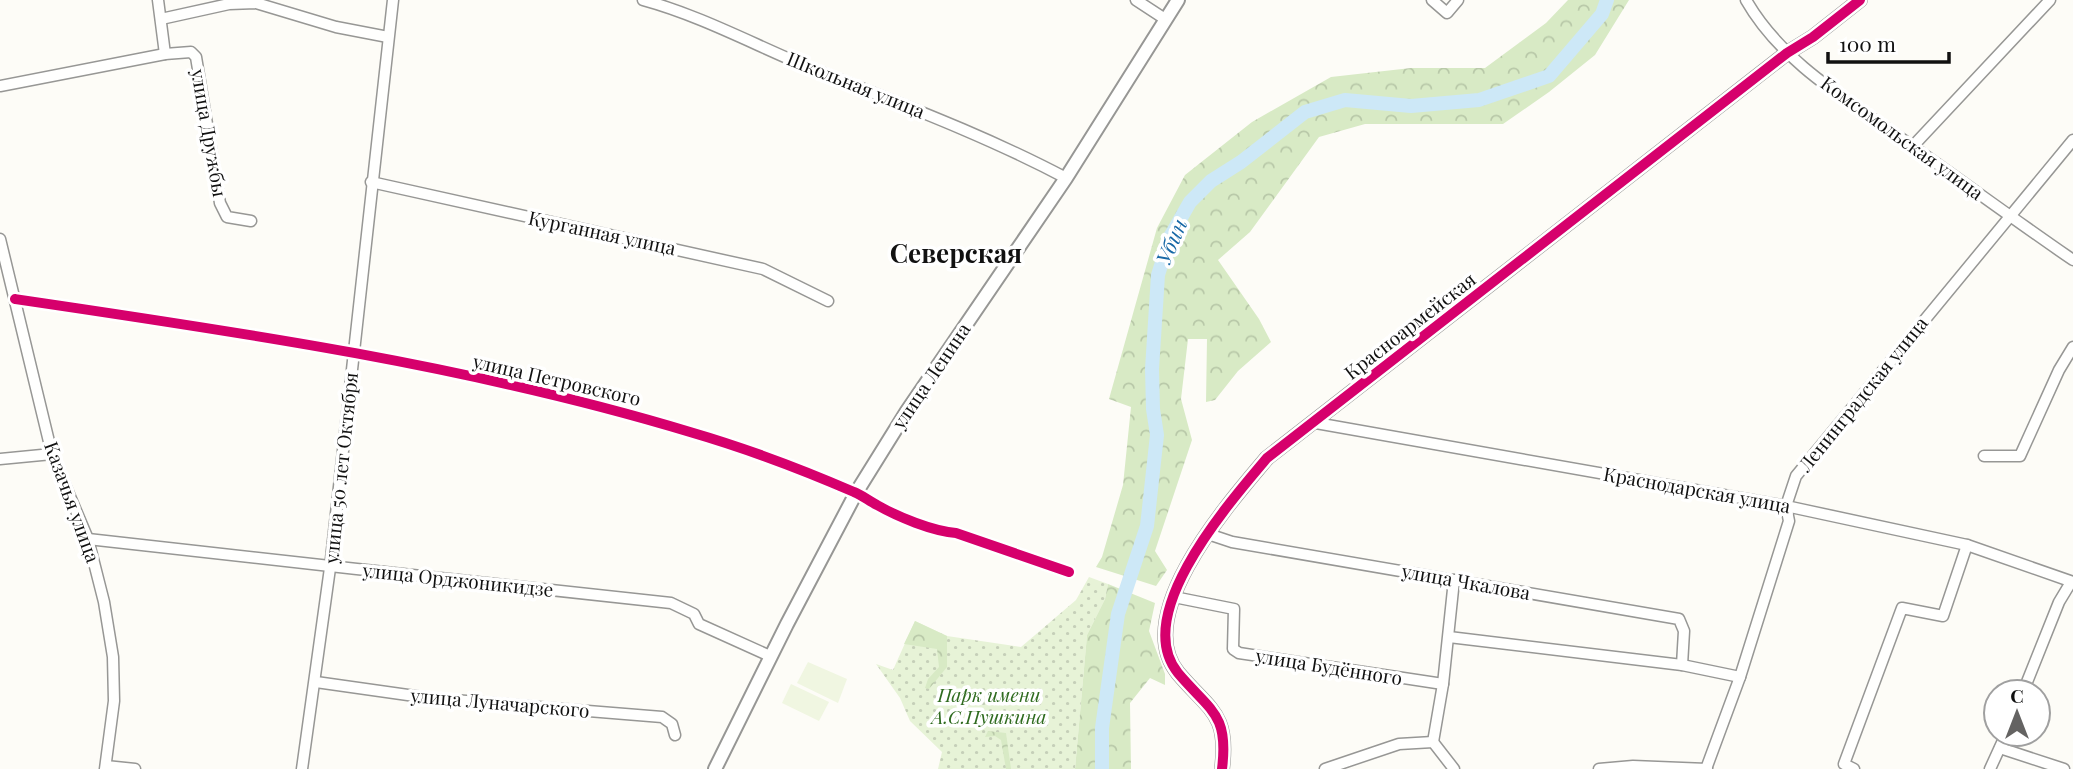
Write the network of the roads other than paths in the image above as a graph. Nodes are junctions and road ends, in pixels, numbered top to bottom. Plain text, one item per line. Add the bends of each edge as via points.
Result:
1 (158, 0) edge
2 (393, 0) edge
3 (643, 0) edge
4 (1136, 0) edge
5 (1178, 0) edge
6 (1432, 0) edge
7 (1458, 0) edge
8 (1746, 0) edge
9 (1860, 0) edge
10 (2050, 0) edge
11 (256, 1) edge
12 (161, 19) junction
13 (1165, 19) junction
14 (388, 37) junction
15 (1787, 53) junction
16 (165, 54) junction
17 (0, 86) edge
18 (2073, 140) edge
19 (1913, 146) junction
20 (1066, 178) junction
21 (371, 182) junction
22 (2010, 217) junction
23 (251, 221) dead end
24 (0, 239) edge
25 (2073, 260) edge
26 (15, 299) junction
27 (828, 301) dead end
28 (2073, 347) edge
29 (353, 354) junction
30 (1316, 423) junction
31 (52, 454) junction
32 (1984, 456) dead end
33 (0, 459) edge
34 (856, 493) junction
35 (1786, 506) junction
36 (1208, 534) junction
37 (88, 539) junction
38 (1967, 545) junction
39 (330, 568) junction
40 (1069, 572) dead end
41 (1454, 580) junction
42 (2072, 582) edge
43 (1174, 597) junction
44 (1449, 637) junction
45 (770, 656) junction
46 (1682, 665) junction
47 (1740, 677) junction
48 (2029, 678) edge
49 (316, 682) junction
50 (1443, 684) junction
51 (675, 735) dead end
52 (1433, 742) junction
53 (2000, 748) joint
54 (106, 767) edge
55 (1633, 767) edge
56 (135, 769) edge
57 (302, 769) edge
58 (715, 769) edge
59 (1222, 769) edge
60 (1325, 769) edge
61 (1454, 769) edge
62 (1599, 769) edge
63 (1706, 769) edge
64 (1854, 769) edge
65 (1990, 769) edge
66 (2064, 769) edge

1 - 12 street, улица Дружбы
2 - 14 street, улица 50 лет Октября
3 - 20 street, Школьная улица via 677,9
4 - 13 street
5 - 13 street, улица Ленина
6 - 7 street via 1447,13
8 - 15 street, Комсомольская улица
9 - 15 street, Красноармейская
10 - 19 street
11 - 12 street
11 - 14 street via 336,27
12 - 16 street, улица Дружбы
13 - 20 street, улица Ленина
14 - 21 street, улица 50 лет Октября
15 - 19 street, Комсомольская улица
15 - 30 street, Красноармейская
16 - 17 street, улица Дружбы
16 - 23 street, улица Дружбы via 191,52 196,57 219,203 227,217
18 - 22 street, Ленинградская улица
19 - 22 street, Комсомольская улица
20 - 34 street, улица Ленина
21 - 27 street, Курганная улица via 763,269
21 - 29 street, улица 50 лет Октября
22 - 25 street, Комсомольская улица
22 - 35 street, Ленинградская улица via 1796,475
24 - 26 street, Казачья улица
26 - 29 street, улица Петровского
26 - 31 street, Казачья улица
28 - 32 street via 2020,456
29 - 34 street, улица Петровского via 572,399 692,432
29 - 39 street, улица 50 лет Октября
30 - 35 street, Краснодарская улица
30 - 36 street, Красноармейская via 1267,458
31 - 33 street
31 - 37 street, Казачья улица
34 - 40 street, улица Петровского via 943,532
34 - 45 street, улица Ленина
35 - 38 street, Краснодарская улица
35 - 47 street, Ленинградская улица via 1789,521
36 - 41 street, улица Чкалова via 1231,542
36 - 43 street, Красноармейская
37 - 39 street, улица Орджоникидзе
37 - 54 street, Казачья улица via 113,657 114,701
38 - 42 street, Краснодарская улица
38 - 64 street via 1943,616 1902,608 1844,764
39 - 45 street, улица Орджоникидзе via 671,603 694,614 699,624
39 - 49 street, улица 50 лет Октября
41 - 44 street
41 - 46 street, улица Чкалова via 1679,619 1684,631
42 - 48 street via 2059,602
43 - 50 street, улица Будённого via 1234,609 1233,649 1239,653
43 - 59 street, Красноармейская via 1165,640 1177,671 1222,725
44 - 46 street
44 - 50 street
45 - 58 street, улица Ленина
46 - 47 street
47 - 63 street, Ленинградская улица
49 - 51 street, улица Луначарского via 429,698 662,717 672,724
49 - 57 street, улица 50 лет Октября
50 - 52 street
52 - 60 street via 1399,744
52 - 61 street
53 - 65 street
53 - 66 street
54 - 56 street
55 - 62 street
55 - 63 street

